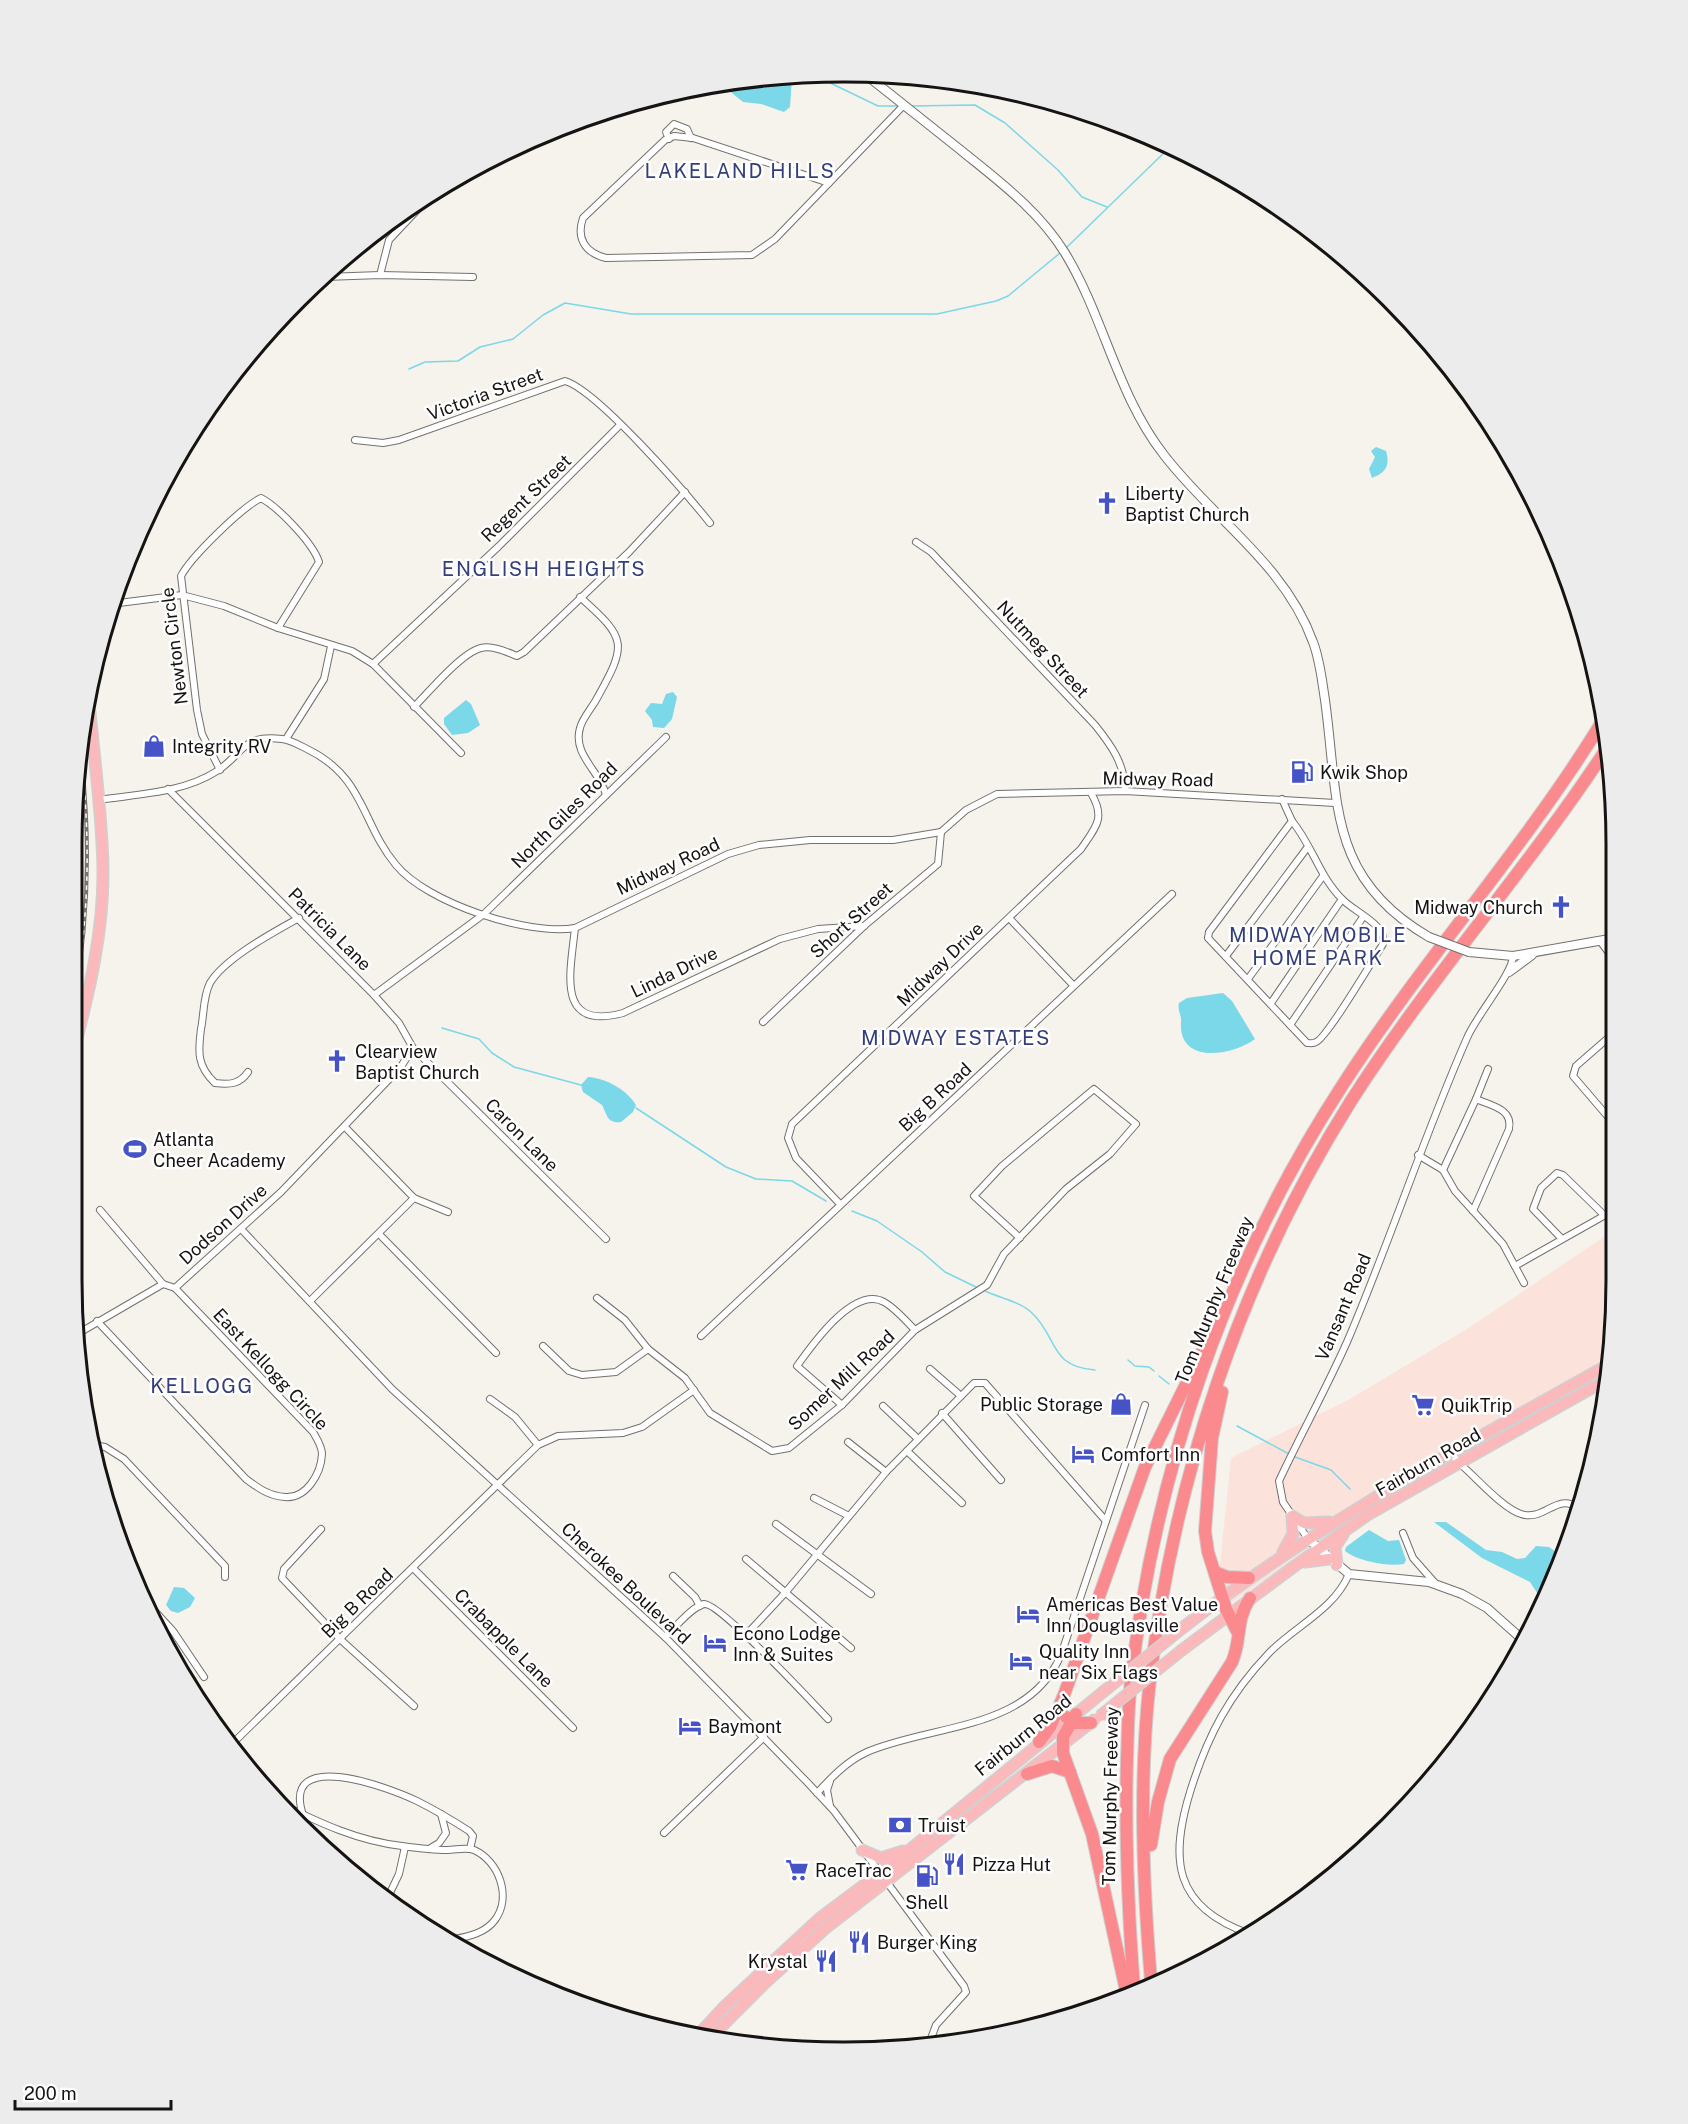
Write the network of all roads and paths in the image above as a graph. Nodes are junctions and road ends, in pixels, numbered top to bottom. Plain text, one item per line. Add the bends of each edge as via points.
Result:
1 (877, 83) edge
2 (904, 105) junction
3 (691, 138) junction
4 (669, 139) junction
5 (829, 183) junction
6 (407, 221) edge
7 (380, 274) junction
8 (336, 276) edge
9 (473, 277) dead end
10 (620, 425) junction
11 (355, 440) dead end
12 (685, 492) junction
13 (710, 523) dead end
14 (916, 542) dead end
15 (182, 595) junction
16 (580, 597) junction
17 (122, 603) edge
18 (278, 628) junction
19 (331, 646) junction
20 (373, 664) junction
21 (414, 707) junction
22 (92, 728) edge
23 (1597, 730) edge
24 (666, 737) dead end
25 (286, 739) junction
26 (460, 753) dead end
27 (1600, 758) edge
28 (220, 770) junction
29 (168, 789) junction
30 (1125, 791) junction
31 (1091, 793) junction
32 (606, 795) junction
33 (1282, 799) junction
34 (99, 800) junction
35 (1335, 803) junction
36 (1292, 821) junction
37 (941, 832) junction
38 (1307, 848) junction
39 (1323, 876) junction
40 (1172, 894) dead end
41 (1341, 899) junction
42 (484, 914) junction
43 (1363, 917) junction
44 (299, 918) junction
45 (1009, 918) junction
46 (864, 926) junction
47 (575, 928) junction
48 (1606, 939) edge
49 (1600, 940) junction
50 (1606, 948) edge
51 (1535, 952) junction
52 (1226, 956) junction
53 (1500, 956) junction
54 (1513, 956) junction
55 (1509, 972) junction
56 (1248, 979) junction
57 (1074, 985) junction
58 (374, 995) junction
59 (1271, 1003) junction
60 (82, 1019) edge
61 (763, 1022) dead end
62 (1290, 1025) junction
63 (1606, 1040) edge
64 (413, 1048) junction
65 (1488, 1069) dead end
66 (248, 1072) dead end
67 (1476, 1099) junction
68 (1606, 1114) edge
69 (345, 1126) junction
70 (1418, 1155) junction
71 (1443, 1170) junction
72 (414, 1198) junction
73 (840, 1204) junction
74 (100, 1210) dead end
75 (1473, 1211) junction
76 (448, 1212) dead end
77 (1604, 1215) joint
78 (242, 1230) junction
79 (380, 1234) junction
80 (1020, 1238) junction
81 (606, 1239) dead end
82 (1562, 1239) junction
83 (1515, 1266) junction
84 (1524, 1283) dead end
85 (163, 1284) junction
86 (175, 1288) junction
87 (597, 1298) dead end
88 (310, 1301) junction
89 (1228, 1304) junction
90 (1242, 1317) junction
91 (97, 1321) junction
92 (84, 1329) edge
93 (915, 1330) junction
94 (701, 1336) dead end
95 (543, 1346) dead end
96 (648, 1349) junction
97 (496, 1353) dead end
98 (930, 1369) dead end
99 (1600, 1370) edge
100 (1596, 1372) junction
101 (1598, 1386) edge
102 (694, 1390) junction
103 (961, 1396) junction
104 (490, 1399) dead end
105 (842, 1405) junction
106 (1145, 1405) dead end
107 (883, 1406) dead end
108 (1557, 1408) junction
109 (942, 1413) junction
110 (918, 1439) junction
111 (848, 1442) dead end
112 (538, 1445) junction
113 (101, 1446) edge
114 (907, 1451) junction
115 (1451, 1453) junction
116 (1459, 1463) junction
117 (886, 1472) junction
118 (1001, 1479) dead end
119 (500, 1486) junction
120 (814, 1498) dead end
121 (962, 1503) dead end
122 (1572, 1504) edge
123 (849, 1516) junction
124 (1292, 1516) junction
125 (1106, 1521) junction
126 (1338, 1521) junction
127 (776, 1524) dead end
128 (1353, 1526) junction
129 (321, 1529) dead end
130 (1403, 1533) dead end
131 (1308, 1539) junction
132 (1317, 1549) junction
133 (817, 1552) junction
134 (1280, 1557) junction
135 (746, 1559) dead end
136 (1333, 1562) junction
137 (1296, 1564) junction
138 (414, 1569) junction
139 (1215, 1572) junction
140 (1349, 1574) junction
141 (673, 1575) dead end
142 (225, 1577) dead end
143 (1249, 1578) junction
144 (1435, 1583) junction
145 (785, 1593) junction
146 (871, 1593) dead end
147 (1223, 1597) junction
148 (1250, 1598) junction
149 (700, 1606) junction
150 (1228, 1614) junction
151 (162, 1619) edge
152 (1237, 1632) junction
153 (746, 1635) junction
154 (1517, 1635) edge
155 (665, 1637) junction
156 (341, 1640) junction
157 (851, 1648) dead end
158 (204, 1677) dead end
159 (1064, 1695) junction
160 (414, 1706) dead end
161 (1072, 1718) junction
162 (828, 1719) dead end
163 (1096, 1719) junction
164 (573, 1728) dead end
165 (764, 1737) junction
166 (237, 1740) edge
167 (1039, 1742) junction
168 (1062, 1746) junction
169 (1070, 1772) junction
170 (834, 1774) junction
171 (1027, 1774) junction
172 (807, 1782) junction
173 (827, 1782) junction
174 (817, 1792) junction
175 (830, 1807) junction
176 (441, 1814) junction
177 (303, 1815) joint
178 (664, 1833) dead end
179 (405, 1847) junction
180 (912, 1848) junction
181 (429, 1849) junction
182 (470, 1849) junction
183 (862, 1851) junction
184 (882, 1878) junction
185 (391, 1892) edge
186 (1145, 1906) junction
187 (1239, 1930) edge
188 (460, 1937) edge
189 (1151, 1977) edge
190 (1134, 1984) edge
191 (1125, 1988) edge
192 (704, 2028) edge
193 (717, 2031) edge
194 (932, 2036) edge

1 - 2 street
2 - 5 street
2 - 35 street via 1011,191 1048,230 1079,280 1126,390 1151,437 1268,566 1296,603 1320,666
3 - 4 street
3 - 4 street via 687,129 674,124 666,132
3 - 5 street
4 - 5 street via 584,218 580,238 597,256 752,255 775,239
6 - 7 street via 389,240
7 - 8 street
7 - 9 street
10 - 11 street, Victoria Street via 575,384 565,381 399,440
10 - 12 street, Victoria Street
10 - 20 street, Regent Street
12 - 13 street, Victoria Street
12 - 16 street
14 - 30 street, Nutmeg Street via 931,552 1095,725 1117,756
15 - 17 street
15 - 18 street via 224,606
15 - 18 street, Newton Circle via 181,576 187,566 261,498 308,544 319,562
15 - 28 street, Newton Circle via 202,734
16 - 21 street via 524,652 517,656 480,648
16 - 32 street via 611,625 620,646 602,690 579,729 586,761
18 - 19 street
19 - 20 street via 352,651
19 - 25 street via 324,680
20 - 21 street
21 - 26 street
22 - 34 main road
23 - 89 highway, Tom Murphy Freeway via 1545,808 1342,1085 1275,1202
24 - 32 street, North Giles Road
25 - 28 street, Midway Road via 252,742
25 - 42 street, Midway Road via 336,768 354,788 385,849 408,878 423,889
27 - 90 highway, Tom Murphy Freeway via 1350,1103 1281,1229
28 - 29 street, Midway Road via 185,786
29 - 34 street, Midway Road
29 - 44 street, Patricia Lane
30 - 31 street, Midway Road
30 - 33 street, Midway Road
31 - 37 street, Midway Road via 997,794 966,810
31 - 45 street, Midway Drive via 1100,807 1095,829 1081,849
32 - 42 street, North Giles Road
33 - 35 street, Midway Road
33 - 36 street
34 - 60 main road via 103,869 98,940
35 - 53 street, bridge via 1346,844 1366,883 1394,914 1454,948
36 - 38 street
36 - 52 street via 1209,932 1208,938
37 - 46 street, Short Street via 938,864
37 - 47 street, Midway Road via 893,840 810,840 759,845 728,854
38 - 39 street
38 - 52 street
39 - 41 street
39 - 56 street
40 - 57 street, Big B Road
41 - 43 street
41 - 59 street
42 - 47 street, Midway Road via 538,927
42 - 58 street, Patricia Lane
43 - 62 street
43 - 62 street via 1381,928 1383,944 1323,1035 1318,1042 1307,1042
44 - 58 street, Patricia Lane
44 - 66 street via 258,941 218,975 207,991 198,1048 200,1065 215,1083 242,1080
45 - 57 street
45 - 73 street, Midway Drive via 792,1124 788,1138 796,1158
46 - 47 street, Linda Drive via 818,929 780,939 623,1013 603,1018 578,1010 572,998
46 - 61 street, Short Street
48 - 49 street
49 - 50 street
49 - 51 street
51 - 54 street
51 - 55 street
52 - 56 street
53 - 54 street
53 - 55 street via 1508,963
54 - 55 street, Vansant Road
55 - 70 street, Vansant Road via 1468,1035
56 - 59 street
57 - 73 street, Big B Road
58 - 64 street, Caron Lane via 399,1023
59 - 62 street
63 - 68 street via 1576,1066 1573,1076
64 - 69 street, Dodson Drive via 400,1068
64 - 81 street, Caron Lane
65 - 67 street
67 - 71 street
67 - 75 street via 1508,1113 1511,1120
69 - 72 street
69 - 78 street, Dodson Drive
70 - 71 street
70 - 124 street, Vansant Road via 1346,1343 1279,1481 1281,1496
71 - 75 street
72 - 76 street
72 - 79 street
73 - 94 street, Big B Road
74 - 85 street
75 - 83 street via 1503,1244
77 - 82 street
77 - 82 street via 1557,1173 1541,1188 1533,1209
78 - 86 street, Dodson Drive
78 - 88 street, Cherokee Boulevard
79 - 88 street
79 - 97 street
80 - 80 street, Somer Mill Road via 1066,1189 1110,1154 1136,1124 1094,1089 1002,1166 974,1196
80 - 93 street, Somer Mill Road via 1004,1254 987,1285
82 - 83 street
83 - 84 street
85 - 86 street, Dodson Drive
85 - 91 street
86 - 91 street, East Kellogg Circle via 313,1432 322,1455 313,1482 304,1492 285,1497 269,1494 246,1479
87 - 96 street, Somer Mill Road via 625,1320
88 - 119 street, Cherokee Boulevard via 392,1389
89 - 159 highway via 1145,1467
89 - 190 highway, Tom Murphy Freeway via 1195,1392 1165,1495 1130,1681 1125,1830
90 - 139 highway via 1216,1417 1206,1492 1205,1531
90 - 186 highway, Tom Murphy Freeway via 1196,1449 1164,1584 1146,1733
91 - 92 street
93 - 105 street, Somer Mill Road
93 - 105 street via 885,1302 872,1298 859,1300 819,1336 797,1366
95 - 96 street via 569,1371 582,1375 616,1372
96 - 102 street, Somer Mill Road
98 - 103 street
99 - 100 main road, Fairburn Road
100 - 108 main road via 1594,1381 1568,1396
100 - 115 main road, Fairburn Road
101 - 108 main road, Fairburn Road
102 - 105 street, Somer Mill Road via 710,1413 772,1451 789,1448
102 - 112 street via 642,1427 623,1433 558,1436
103 - 109 street
103 - 125 street via 974,1383 985,1383
104 - 112 street via 515,1417
106 - 125 street
107 - 110 street
108 - 116 main road, Fairburn Road
109 - 110 street
109 - 118 street
110 - 114 street
111 - 117 street
112 - 119 street, Big B Road
113 - 142 street via 123,1459 225,1566
114 - 117 street
114 - 121 street
115 - 116 street
115 - 126 main road, Fairburn Road
116 - 122 street via 1523,1515 1536,1515 1560,1502
116 - 128 main road, Fairburn Road
117 - 123 street
119 - 138 street, Big B Road
119 - 155 street, Cherokee Boulevard
120 - 123 street
123 - 133 street
124 - 126 main road via 1314,1525
124 - 131 street, Vansant Road
124 - 134 main road via 1293,1534
125 - 170 street via 1061,1656 1037,1692 996,1715 864,1753
126 - 131 main road, Fairburn Road
127 - 133 street
128 - 132 main road, Fairburn Road
128 - 136 main road via 1336,1542
129 - 156 street via 284,1569 282,1578
130 - 144 street via 1413,1558
131 - 132 street, Vansant Road
131 - 134 main road, Fairburn Road
132 - 136 street, Vansant Road
132 - 137 main road, Fairburn Road
133 - 145 street
133 - 146 street
134 - 143 main road, Fairburn Road
135 - 145 street
136 - 137 main road via 1316,1558
136 - 140 street, Vansant Road
137 - 148 main road, Fairburn Road
138 - 156 street, Big B Road
138 - 164 street, Crabapple Lane
139 - 143 highway
139 - 147 highway
140 - 144 street
140 - 187 street via 1331,1600 1271,1652 1222,1714 1203,1750 1180,1825 1179,1859 1191,1892 1214,1917
141 - 149 street
143 - 147 main road, Fairburn Road
144 - 154 street via 1487,1608
145 - 153 street
145 - 157 street
147 - 150 highway
147 - 161 main road, Fairburn Road, bridge
148 - 150 main road, Fairburn Road
148 - 152 highway via 1240,1615
149 - 153 street via 715,1607
149 - 155 street
150 - 152 highway
150 - 163 main road, Fairburn Road, bridge
151 - 158 street
152 - 186 highway via 1238,1645 1232,1662 1178,1742 1166,1770 1152,1831
153 - 162 street
155 - 165 street, Cherokee Boulevard
156 - 160 street
156 - 166 street, Big B Road
159 - 161 highway via 1064,1710
159 - 167 highway
161 - 163 highway
161 - 167 main road, Fairburn Road
161 - 168 highway
163 - 168 main road, Fairburn Road
165 - 172 street, Cherokee Boulevard
165 - 178 street
167 - 180 main road, Fairburn Road
168 - 169 highway
168 - 171 main road, Fairburn Road
169 - 171 highway via 1052,1766
169 - 191 highway via 1092,1834
170 - 173 street
170 - 175 street via 827,1790
171 - 184 main road, Fairburn Road
172 - 173 street
172 - 174 street, Cherokee Boulevard
173 - 174 street
174 - 175 street, Cherokee Boulevard
175 - 183 street, Cherokee Boulevard
176 - 177 street via 383,1788 325,1775 313,1777 303,1785 298,1798
176 - 181 street via 446,1833
176 - 182 street via 469,1831 473,1836
177 - 179 street via 348,1834
179 - 181 street
179 - 185 street
180 - 183 main road via 881,1858
180 - 184 main road, Fairburn Road
181 - 182 street
182 - 188 street via 496,1868 503,1900 495,1919 483,1930
183 - 184 street, Cherokee Boulevard
184 - 192 main road, Fairburn Road via 820,1918
184 - 193 main road, Fairburn Road via 789,1960
184 - 194 street, Cherokee Boulevard via 966,1992 936,2025
186 - 189 highway, Tom Murphy Freeway

